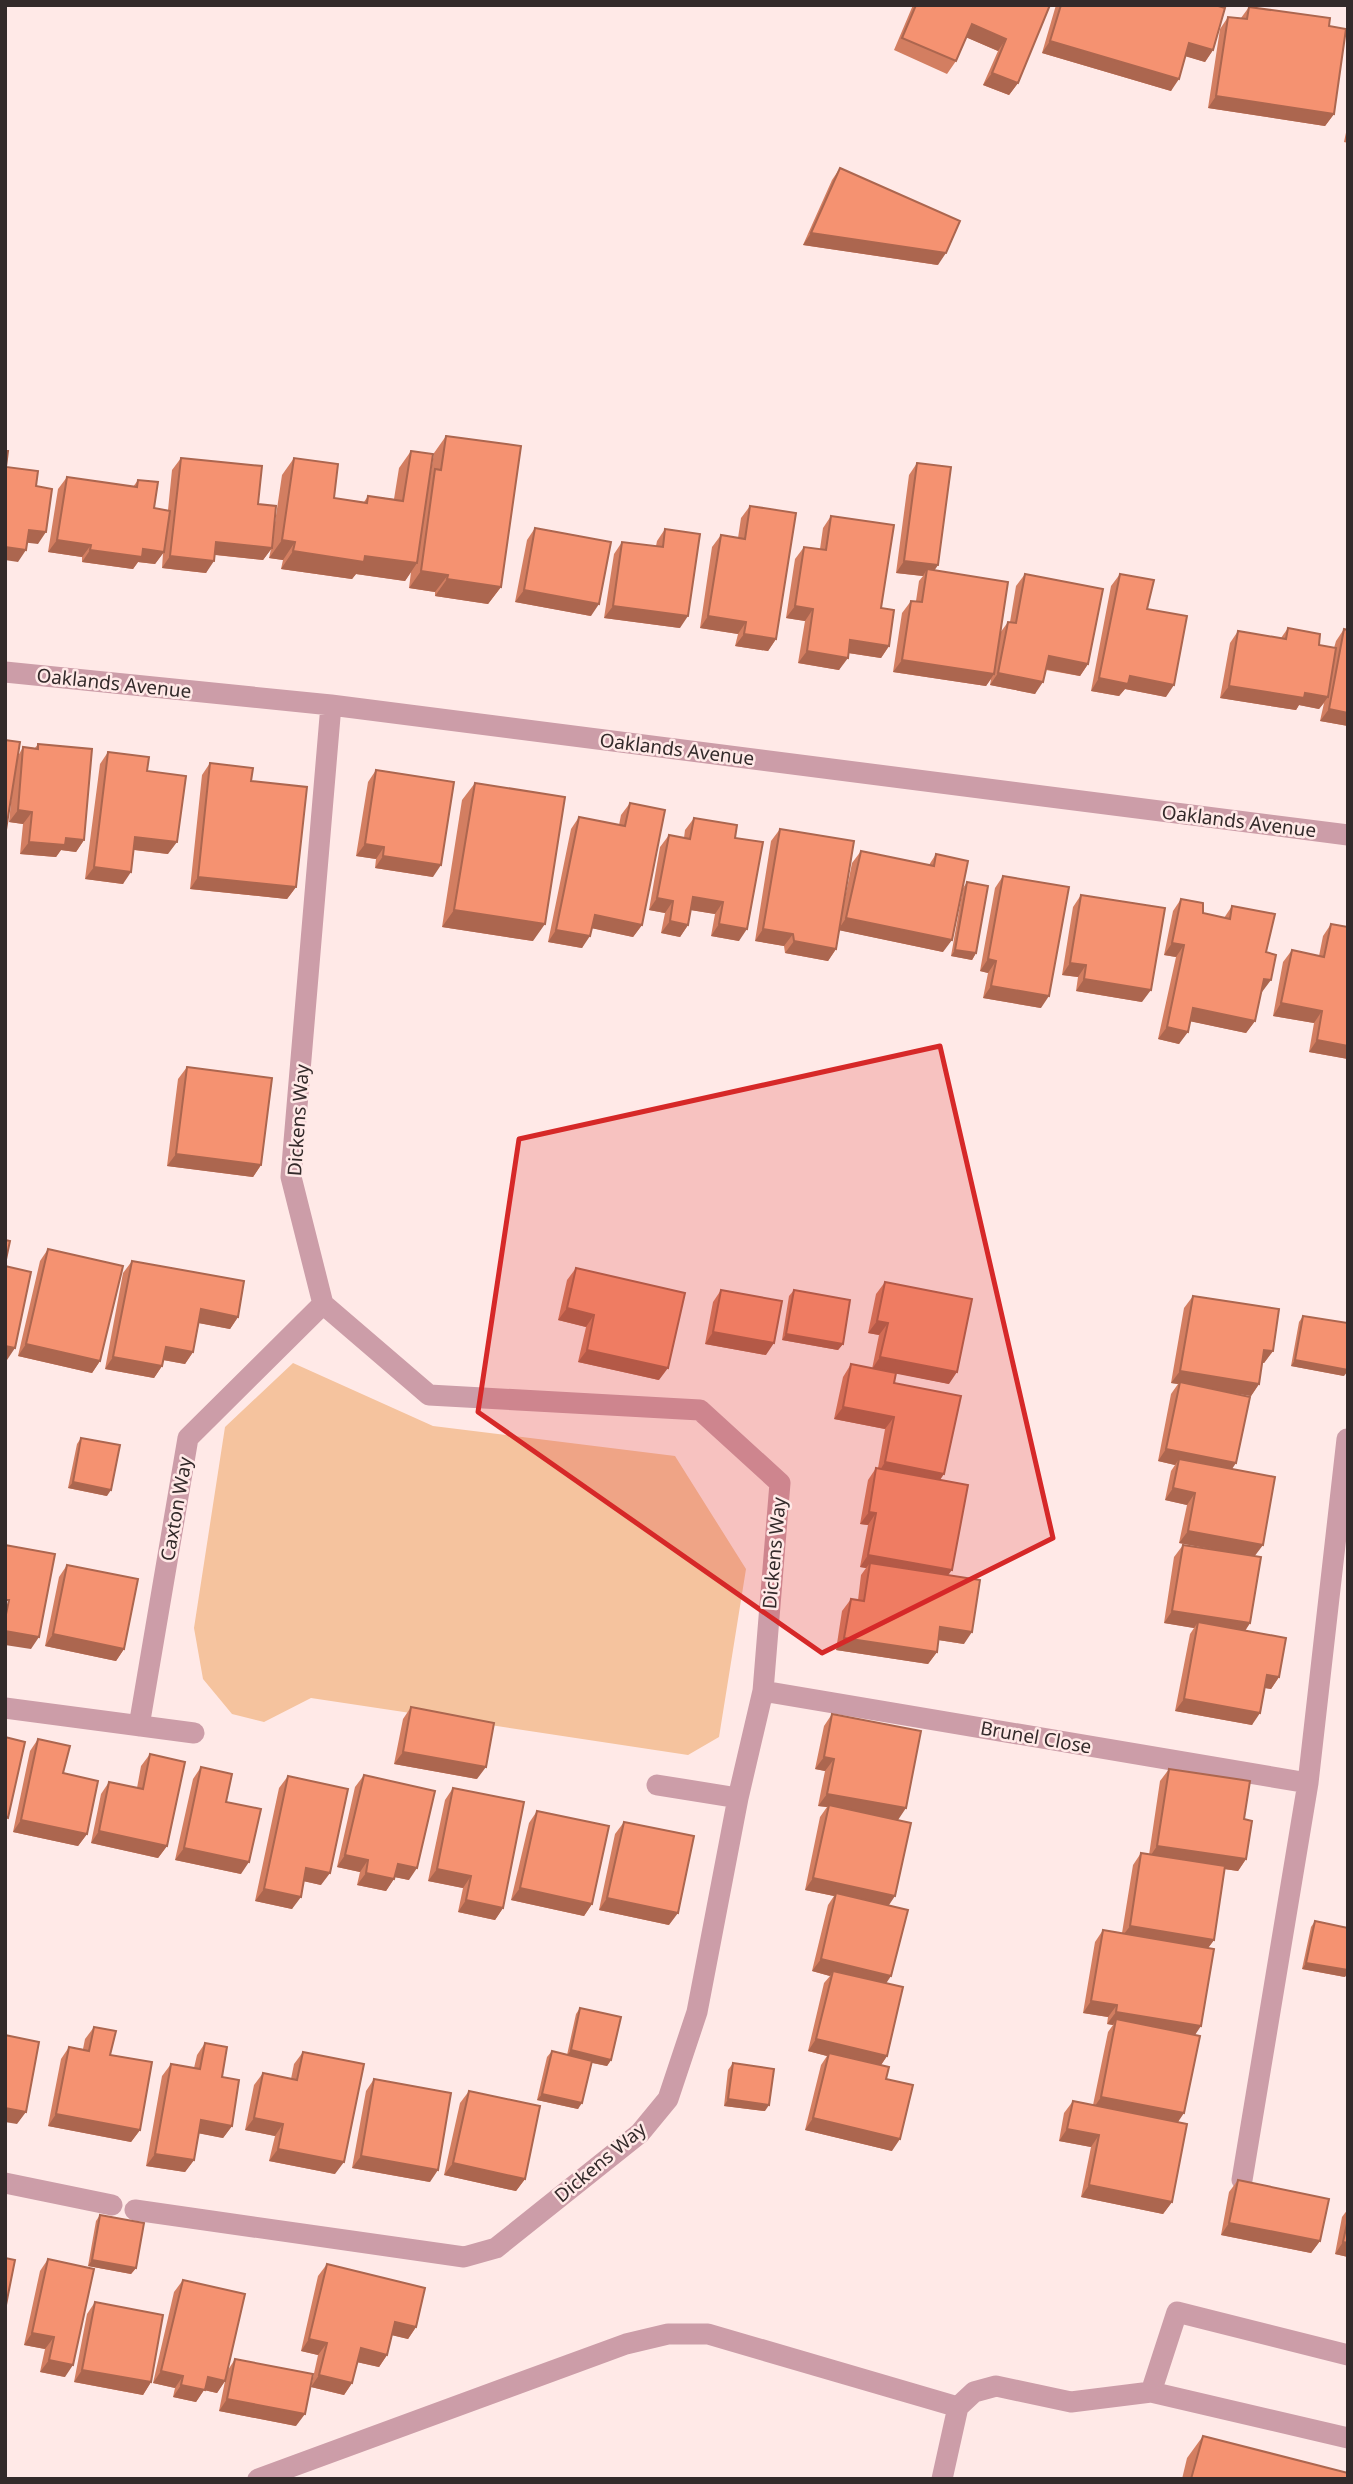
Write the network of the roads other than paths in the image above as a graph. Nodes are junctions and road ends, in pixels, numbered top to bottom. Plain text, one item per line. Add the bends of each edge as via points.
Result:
1 (5, 672) edge
2 (331, 705) junction
3 (1348, 835) edge
4 (323, 1304) junction
5 (1348, 1439) edge
6 (763, 1691) junction
7 (5, 1707) edge
8 (139, 1726) junction
9 (194, 1733) dead end
10 (1308, 1783) junction
11 (657, 1785) dead end
12 (738, 1797) junction
13 (1242, 2180) edge
14 (5, 2183) edge
15 (112, 2205) dead end
16 (135, 2210) dead end
17 (1348, 2356) edge
18 (1151, 2392) junction
19 (958, 2407) junction
20 (1348, 2438) edge
21 (258, 2479) edge
22 (942, 2479) edge

1 - 2 street, Oaklands Avenue
2 - 3 street, Oaklands Avenue
2 - 4 street, Dickens Way via 291,1177
4 - 6 street, Dickens Way via 429,1395 700,1410 780,1483
4 - 8 street, Caxton Way via 188,1438
5 - 10 street
6 - 10 street, Brunel Close
6 - 12 street, Dickens Way
7 - 8 street
8 - 9 street
10 - 13 street
11 - 12 street
12 - 16 street, Dickens Way via 697,2012 668,2099 640,2133 496,2248 464,2258
14 - 15 street
17 - 18 street via 1177,2312
18 - 19 street via 1071,2402 996,2386 974,2392
18 - 20 street
19 - 21 street via 708,2334 668,2334 626,2344
19 - 22 street

